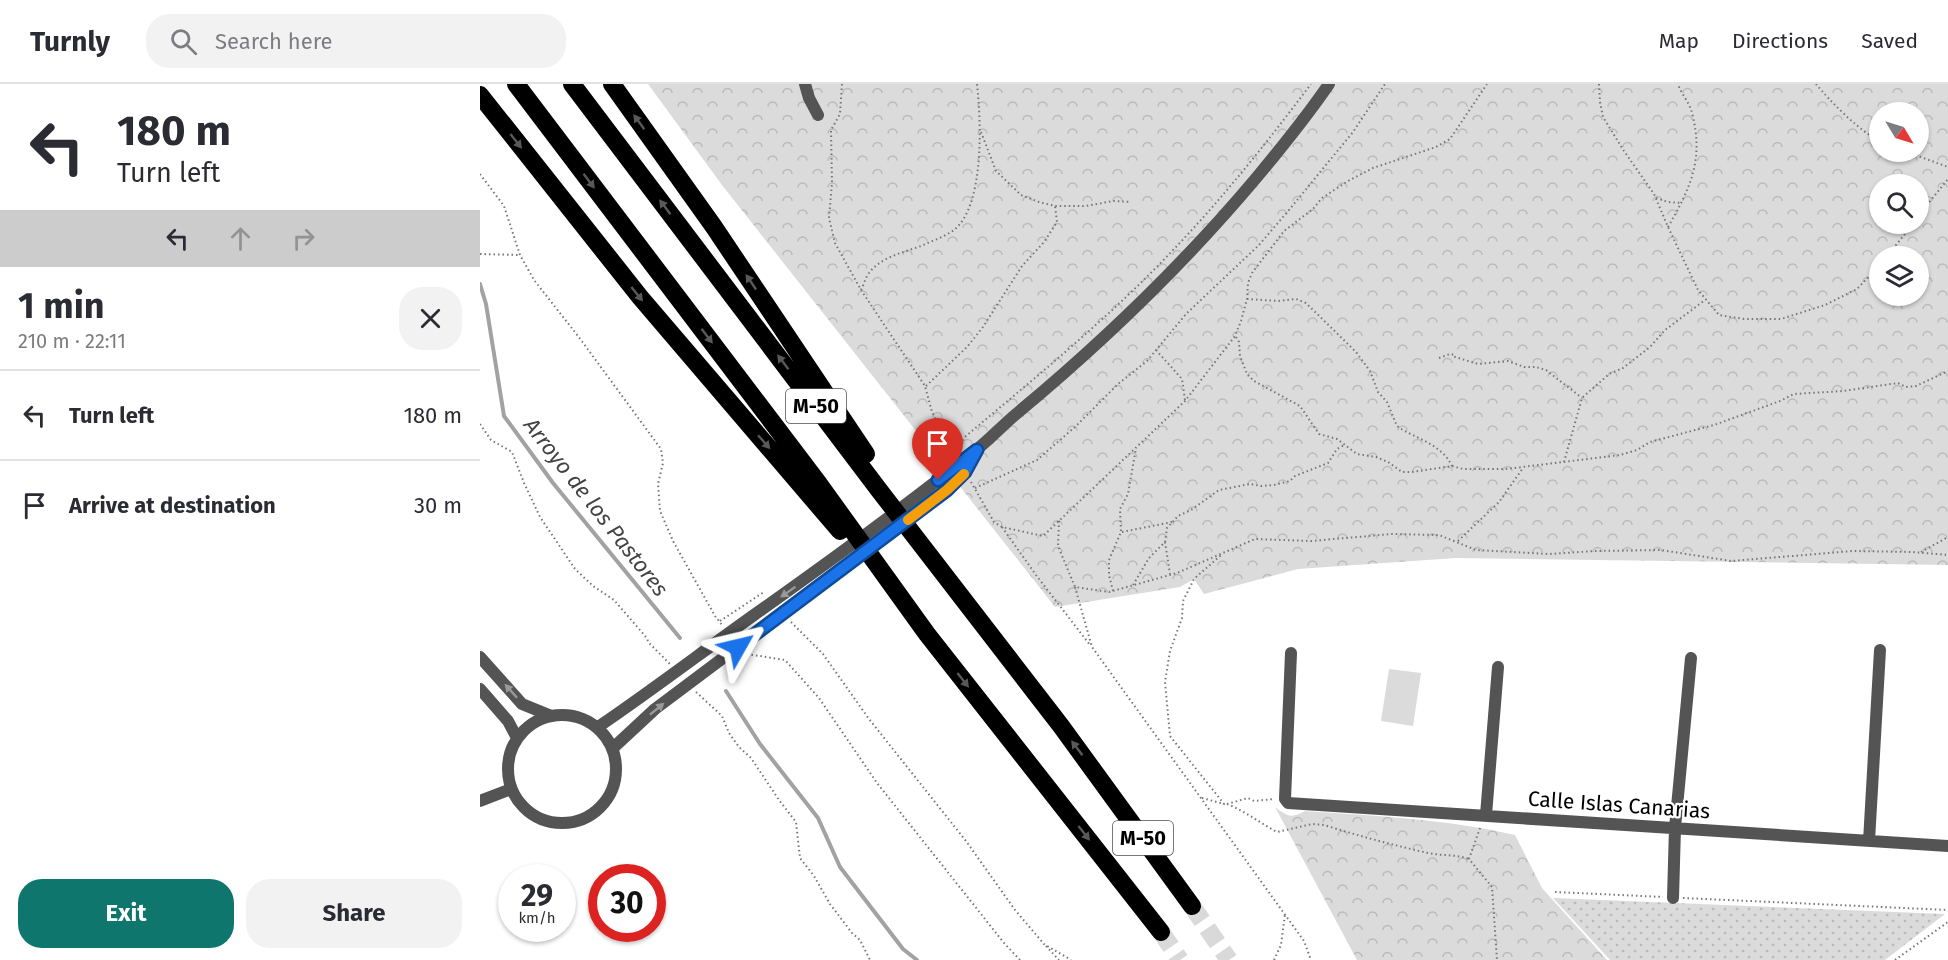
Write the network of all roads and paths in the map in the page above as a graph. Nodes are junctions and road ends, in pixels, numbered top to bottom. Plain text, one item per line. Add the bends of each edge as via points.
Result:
1 (516, 84) edge
2 (572, 84) edge
3 (612, 84) edge
4 (805, 84) edge
5 (842, 84) edge
6 (977, 84) edge
7 (1311, 84) edge
8 (1329, 84) edge
9 (1385, 84) edge
10 (1486, 84) edge
11 (1599, 84) edge
12 (1816, 84) edge
13 (1677, 85) edge
14 (480, 93) edge
15 (818, 115) dead end
16 (980, 129) junction
17 (1869, 136) edge
18 (1929, 160) edge
19 (1948, 167) edge
20 (480, 174) edge
21 (1948, 179) edge
22 (1656, 198) junction
23 (1131, 202) dead end
24 (1929, 202) edge
25 (1682, 203) junction
26 (1055, 206) junction
27 (1668, 227) junction
28 (1905, 234) edge
29 (1895, 246) edge
30 (480, 254) edge
31 (520, 255) junction
32 (1159, 271) dead end
33 (1869, 276) edge
34 (1144, 286) dead end
35 (861, 290) junction
36 (1247, 299) junction
37 (1705, 300) junction
38 (1235, 336) junction
39 (1156, 350) junction
40 (1439, 358) dead end
41 (1948, 371) edge
42 (925, 386) junction
43 (1026, 392) dead end
44 (1582, 398) junction
45 (1185, 401) junction
46 (976, 434) dead end
47 (949, 445) dead end
48 (1344, 445) junction
49 (1136, 447) junction
50 (961, 449) dead end
51 (977, 450) junction
52 (1564, 463) junction
53 (1452, 466) junction
54 (1523, 468) junction
55 (971, 482) dead end
56 (975, 488) junction
57 (1059, 521) junction
58 (1172, 522) junction
59 (1002, 527) junction
60 (1121, 532) junction
61 (1948, 537) edge
62 (1166, 542) junction
63 (1457, 542) junction
64 (1224, 553) junction
65 (1920, 553) junction
66 (1948, 555) edge
67 (1170, 574) junction
68 (1133, 585) junction
69 (1076, 587) junction
70 (765, 591) dead end
71 (1113, 591) junction
72 (789, 619) dead end
73 (927, 634) junction
74 (1092, 647) junction
75 (1880, 650) dead end
76 (743, 653) dead end
77 (1291, 653) dead end
78 (480, 657) edge
79 (1690, 658) dead end
80 (1498, 668) dead end
81 (480, 689) edge
82 (549, 715) junction
83 (1061, 726) junction
84 (598, 727) junction
85 (517, 738) junction
86 (613, 748) junction
87 (511, 789) junction
88 (1202, 798) junction
89 (1260, 800) dead end
90 (480, 801) edge
91 (1225, 804) junction
92 (1486, 815) junction
93 (1675, 828) junction
94 (1869, 841) junction
95 (1948, 846) edge
96 (1469, 859) junction
97 (1555, 892) dead end
98 (1673, 898) junction
99 (1192, 906) tunnel mouth
100 (1948, 910) edge
101 (1285, 914) junction
102 (1948, 922) edge
103 (1161, 932) tunnel mouth
104 (1044, 944) junction
105 (1020, 960) edge
106 (1059, 960) edge
107 (1071, 960) edge
108 (1274, 960) edge
109 (1311, 960) edge
110 (1497, 960) edge
111 (1895, 960) edge

1 -> 73 highway, M-50 via 819,484
83 -> 2 highway, M-50
83 -> 3 highway via 1021,662 867,455 714,227
4 - 15 street
5 - 35 path via 840,114 831,130 829,218 835,243
6 - 16 path
7 - 50 path via 1227,190 1173,250 1081,337 966,436 953,454
8 - 51 street via 1237,201 1182,261 1114,329
9 - 39 path via 1353,132 1259,245 1186,314
10 - 36 path via 1450,140 1372,168 1322,198 1284,231 1252,273
11 - 22 path via 1603,117
12 - 17 path
13 - 25 path via 1692,111 1696,143 1696,165
14 -> 73 highway via 640,297
16 - 26 path via 996,171 1021,195
16 - 35 path via 977,183 955,229 884,259 869,273
18 - 19 path
20 - 31 path via 504,206
21 - 24 path
22 - 25 path
22 - 27 path
23 - 26 path
25 - 27 path
26 - 42 path via 1057,222 1022,266 983,327 967,348
27 - 37 path
28 - 29 path
30 - 31 path
31 - 70 path via 534,280 661,449 660,511 720,621
32 - 34 path
33 - 37 path via 1857,289 1825,305 1781,319 1719,315
35 - 42 path
36 - 38 path
36 - 53 path via 1296,299 1306,303 1356,352 1370,371 1397,426 1423,438 1448,457
37 - 44 path
38 - 45 path
38 - 48 path via 1247,374 1254,381 1300,406 1319,434
39 - 45 path via 1182,379
39 - 56 path via 1037,460
40 - 44 path via 1450,354 1478,364 1508,361 1536,367 1561,380
41 - 52 path via 1916,386 1898,383 1794,394 1628,453
42 - 47 path via 932,412
43 - 46 path
44 - 52 path
45 - 49 path
48 - 53 path via 1388,462 1402,472
48 - 58 path via 1328,463 1290,481 1220,490
49 - 57 path
49 - 60 path via 1128,494 1120,509
51 -> 84 street via 820,569
86 -> 51 street via 655,709 947,490 965,472
52 - 54 path
53 - 54 path
54 - 63 path via 1499,502
55 - 56 path
56 - 59 path via 994,522
57 - 59 path via 1043,536
57 - 69 path via 1058,546
58 - 60 path
58 - 62 path via 1167,528
59 - 74 path
60 - 71 path via 1109,560
61 - 65 path
62 - 67 path
62 - 68 path via 1149,558
63 - 64 path via 1439,535 1404,534 1311,541 1255,539
63 - 65 path via 1476,550 1549,554 1661,550 1731,561 1853,552
64 - 67 path
64 - 91 path via 1194,579 1183,601 1165,682 1170,736
65 - 66 path
67 - 68 path
68 - 71 path
69 - 71 path
69 - 74 path
72 - 104 path via 823,654
73 -> 103 highway, M-50
74 - 88 path
75 - 94 street
76 - 105 path via 785,660 819,698 877,783
77 - 92 street, Calle Islas Canarias via 1285,799 1288,803
82 -> 78 street via 522,704
79 - 93 street
80 - 92 street
81 - 85 street via 508,721
82 - 84 street via 575,715
82 - 85 street via 531,723
99 -> 83 highway, M-50
84 - 86 street
85 - 87 street via 509,754
86 - 87 street via 617,764 609,797 582,819 566,823 533,815
87 - 90 street
88 - 91 path
88 - 101 path
89 - 91 path via 1248,798
91 - 96 path via 1277,832 1324,825 1432,854
92 - 93 street, Calle Islas Canarias
92 - 96 path
93 - 94 street, Calle Islas Canarias
93 - 98 street
94 - 95 street, Calle Islas Canarias
96 - 110 path via 1492,887
97 - 98 path
98 - 100 path
101 - 108 path via 1281,945
101 - 109 path via 1304,941
102 - 111 path
104 - 106 path
104 - 107 path

